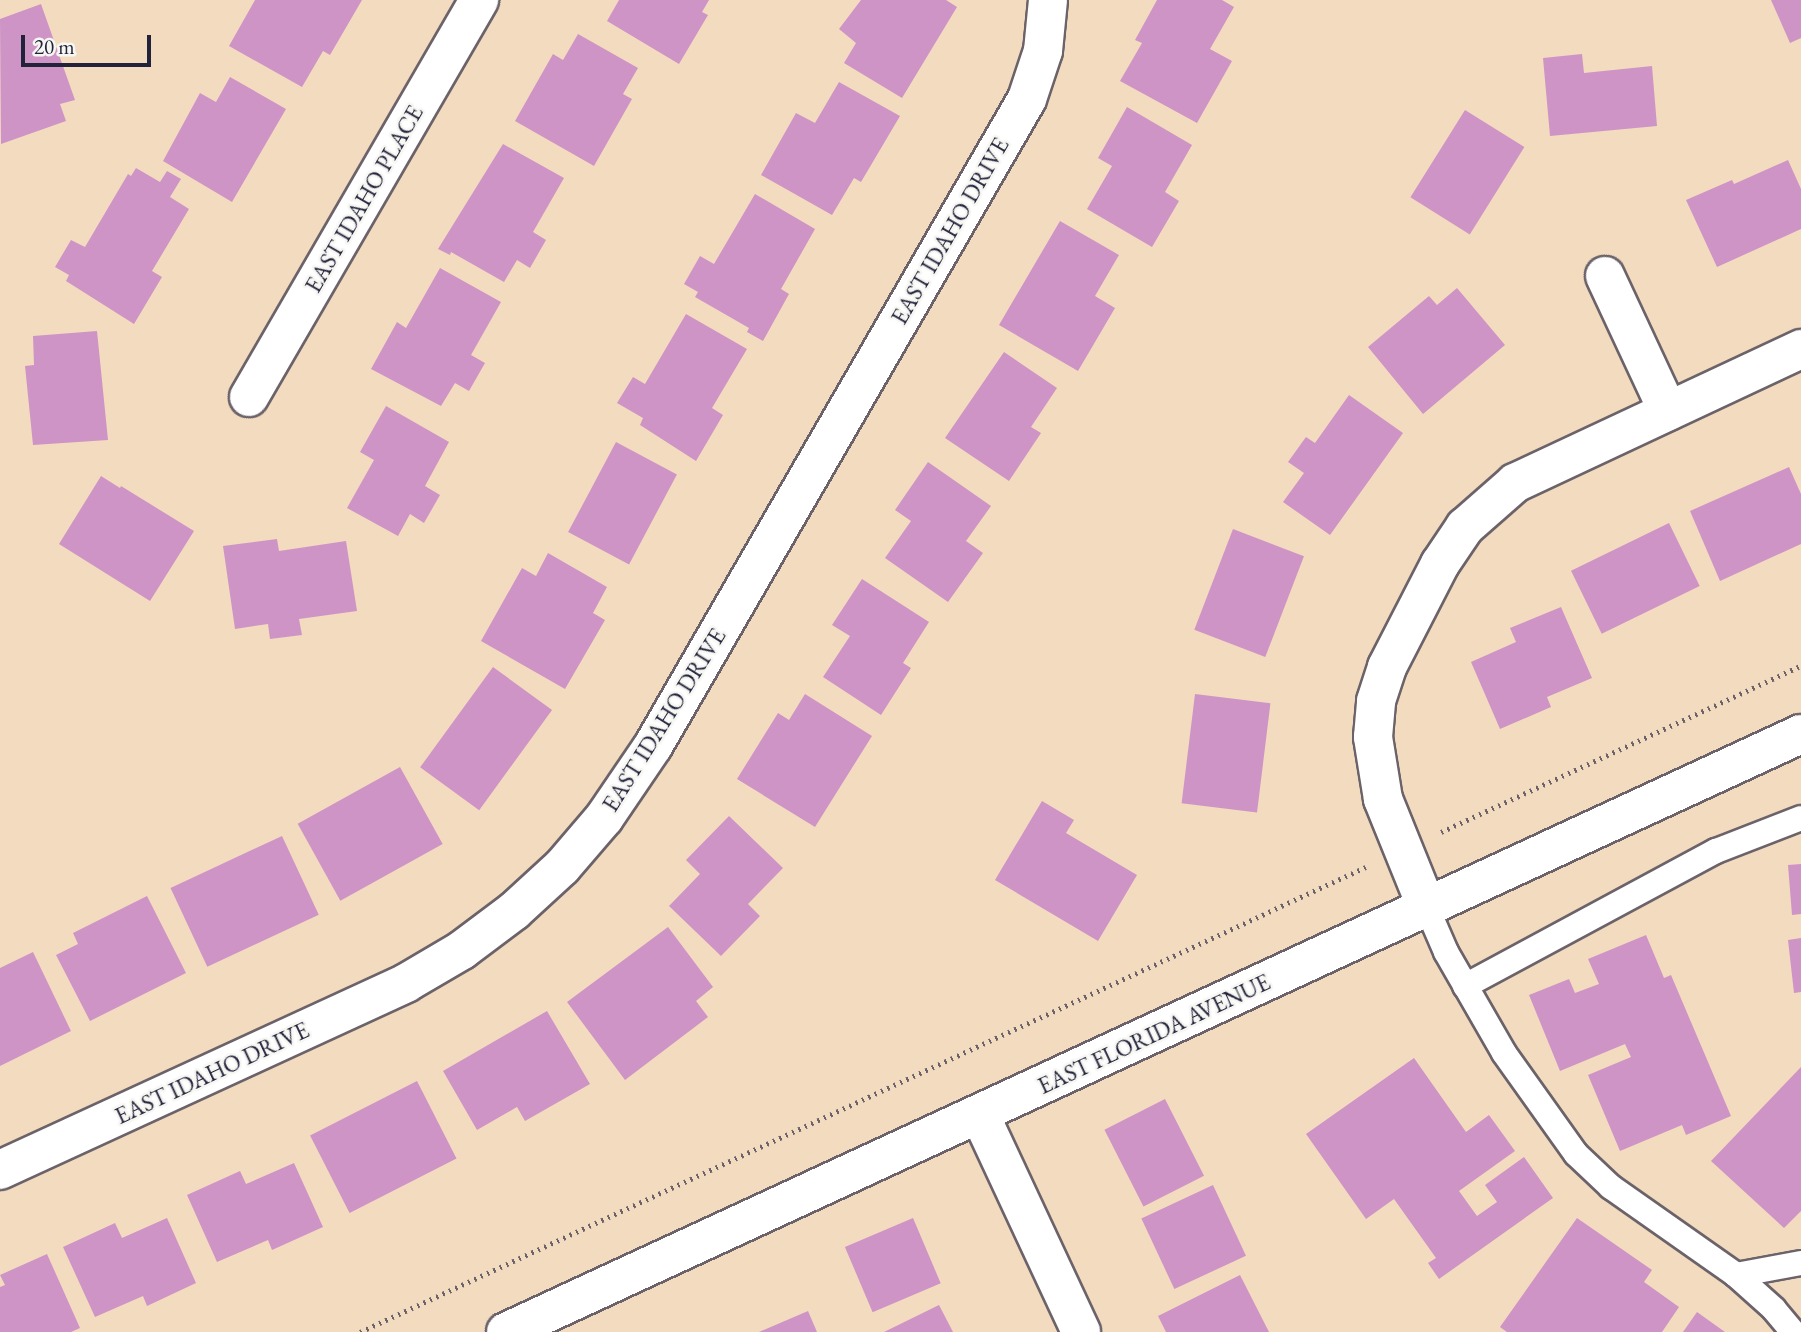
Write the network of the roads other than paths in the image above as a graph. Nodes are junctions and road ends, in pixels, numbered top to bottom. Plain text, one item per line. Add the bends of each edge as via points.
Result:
1 (479, 0) edge
2 (1048, 0) edge
3 (1605, 276) dead end
4 (1801, 349) edge
5 (249, 397) dead end
6 (1668, 411) junction
7 (1801, 734) edge
8 (1801, 818) edge
9 (1427, 908) junction
10 (1465, 986) junction
11 (980, 1115) junction
12 (0, 1170) edge
13 (1801, 1263) edge
14 (1736, 1275) junction
15 (506, 1332) edge
16 (1081, 1332) edge
17 (1793, 1332) edge

1 - 5 street, EAST IDAHO PLACE
2 - 12 street, EAST IDAHO DRIVE via 1043,51 1027,99 653,746 604,818 562,867 470,944 406,983
3 - 6 street
4 - 6 street
6 - 9 street via 1542,469 1488,503 1440,564 1387,667 1376,701 1373,737 1377,767 1397,837
7 - 9 street, EAST FLORIDA AVENUE
8 - 10 lane via 1716,851
9 - 10 lane
9 - 11 street, EAST FLORIDA AVENUE
10 - 14 lane via 1523,1082 1576,1154 1611,1187
11 - 15 street, EAST FLORIDA AVENUE
11 - 16 street
13 - 14 lane
14 - 17 lane

